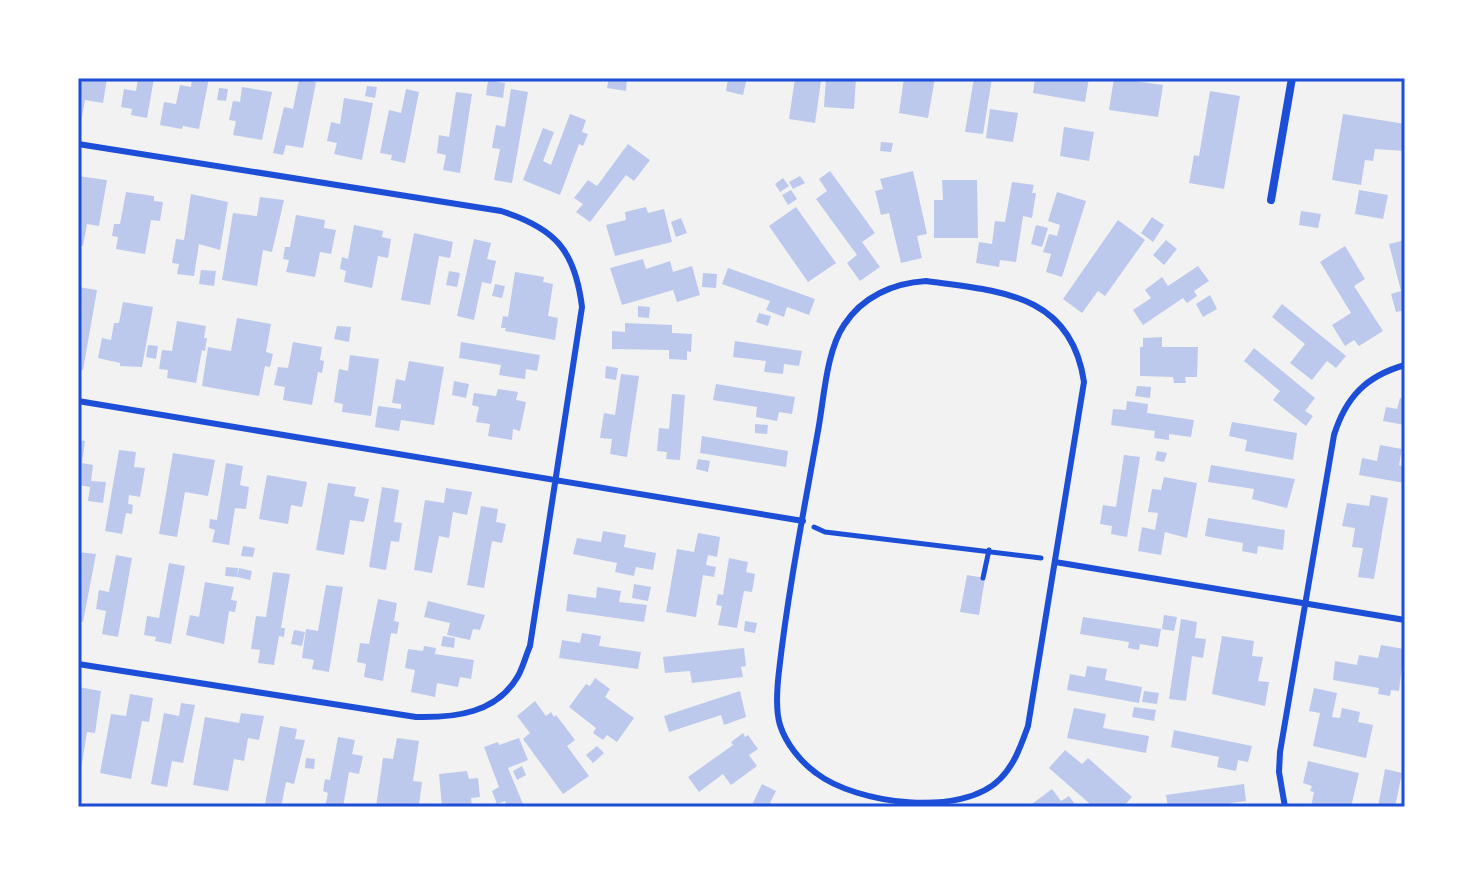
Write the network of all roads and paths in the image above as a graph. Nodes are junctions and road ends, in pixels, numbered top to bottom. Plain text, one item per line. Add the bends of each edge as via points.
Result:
1 (1292, 78) edge
2 (78, 144) edge
3 (1271, 200) dead end
4 (1405, 365) edge
5 (78, 401) edge
6 (555, 480) junction
7 (803, 521) junction
8 (989, 550) junction
9 (1055, 562) junction
10 (983, 578) dead end
11 (1306, 604) junction
12 (1405, 620) edge
13 (78, 664) edge
14 (1285, 807) edge

1 - 3 street
2 - 6 lane via 501,211 529,220 553,236 578,276 582,307
4 - 11 lane via 1368,382 1341,413
5 - 6 lane
6 - 7 lane
6 - 13 lane via 530,646 518,677 500,697 474,712 416,717
7 - 8 path via 825,532
7 - 9 lane via 832,351 844,324 858,308 897,285 926,281 969,287 1039,306 1073,341 1081,360 1083,399
7 - 9 lane via 778,672 780,725 817,775 850,791 895,800 950,802 976,794 1000,779 1016,757 1028,726
8 - 9 path
8 - 10 path
9 - 11 lane
11 - 12 lane
11 - 14 lane via 1280,752

